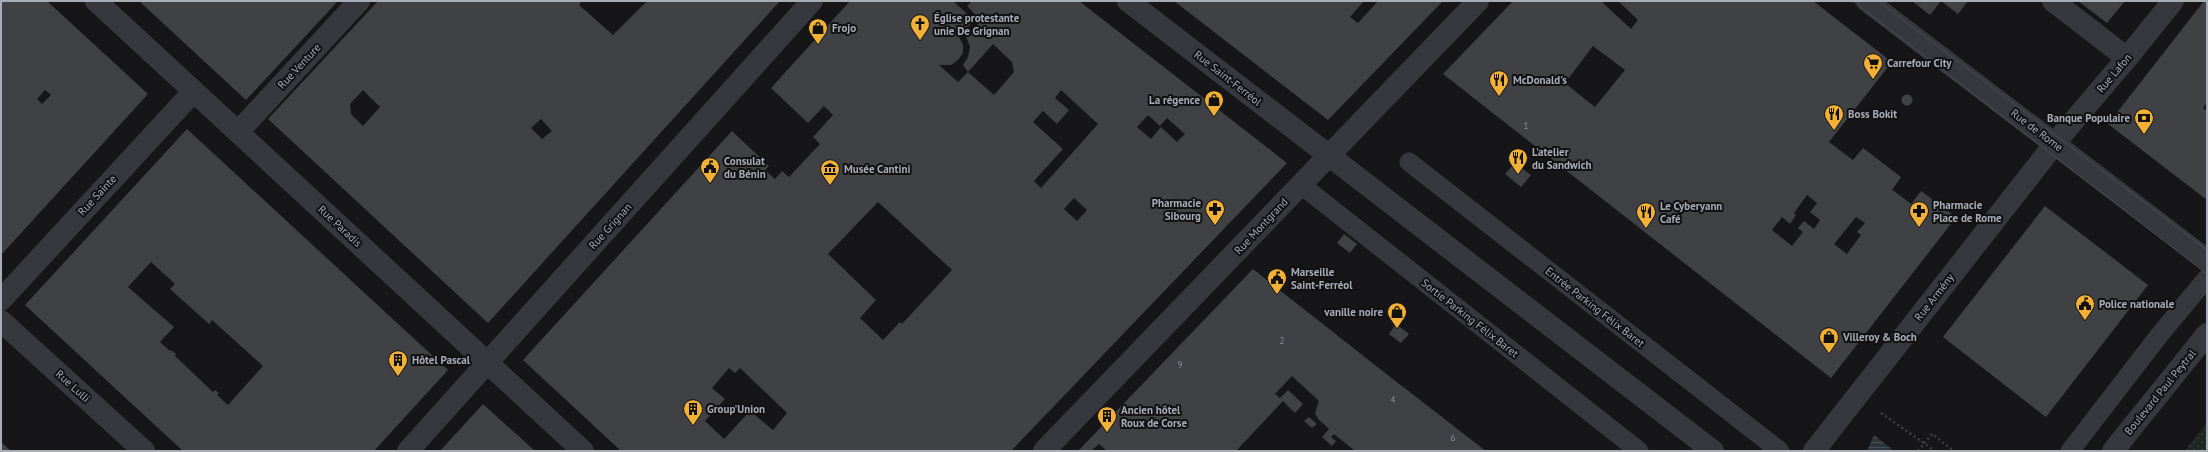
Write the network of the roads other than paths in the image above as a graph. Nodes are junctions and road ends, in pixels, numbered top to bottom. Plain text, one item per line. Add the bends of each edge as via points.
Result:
1 (96, 1) edge
2 (359, 1) edge
3 (812, 1) edge
4 (1128, 1) edge
5 (1478, 1) edge
6 (1867, 1) edge
7 (2053, 1) edge
8 (2173, 1) edge
9 (2127, 58) junction
10 (194, 91) junction
11 (238, 132) junction
12 (2054, 144) junction
13 (1328, 154) junction
14 (1409, 162) dead end
15 (1300, 184) junction
16 (2207, 260) edge
17 (2207, 278) edge
18 (1, 300) edge
19 (1, 320) edge
20 (2207, 334) edge
21 (487, 363) junction
22 (144, 451) edge
23 (408, 451) edge
24 (583, 451) edge
25 (1044, 451) edge
26 (1639, 451) edge
27 (1713, 451) edge
28 (1780, 451) edge
29 (1814, 451) edge
30 (2070, 451) edge
31 (2113, 451) edge

1 - 10 street, Rue Paradis
2 - 11 street, Rue Venture
3 - 21 street, Rue Grignan
4 - 13 street, Rue Saint-Ferréol
5 - 13 street, Rue Montgrand
6 - 12 street, Rue de Rome
7 - 9 street
8 - 9 street, Rue Lafon
9 - 12 street, Rue Lafon
10 - 11 street, Rue Paradis
10 - 18 street, Rue Sainte
11 - 21 street, Rue Paradis
12 - 16 street, Rue de Rome
12 - 29 street, Rue Armény
13 - 15 street, Rue Montgrand
13 - 27 street, Rue Saint-Ferréol
14 - 28 lane, Entrée Parking Félix Baret
15 - 25 street, Rue Montgrand
15 - 26 lane, Sortie Parking Félix Baret
17 - 30 lane
19 - 22 street, Rue Lulli
20 - 31 street, Boulevard Paul Peytral
21 - 23 street, Rue Grignan
21 - 24 street, Rue Paradis

